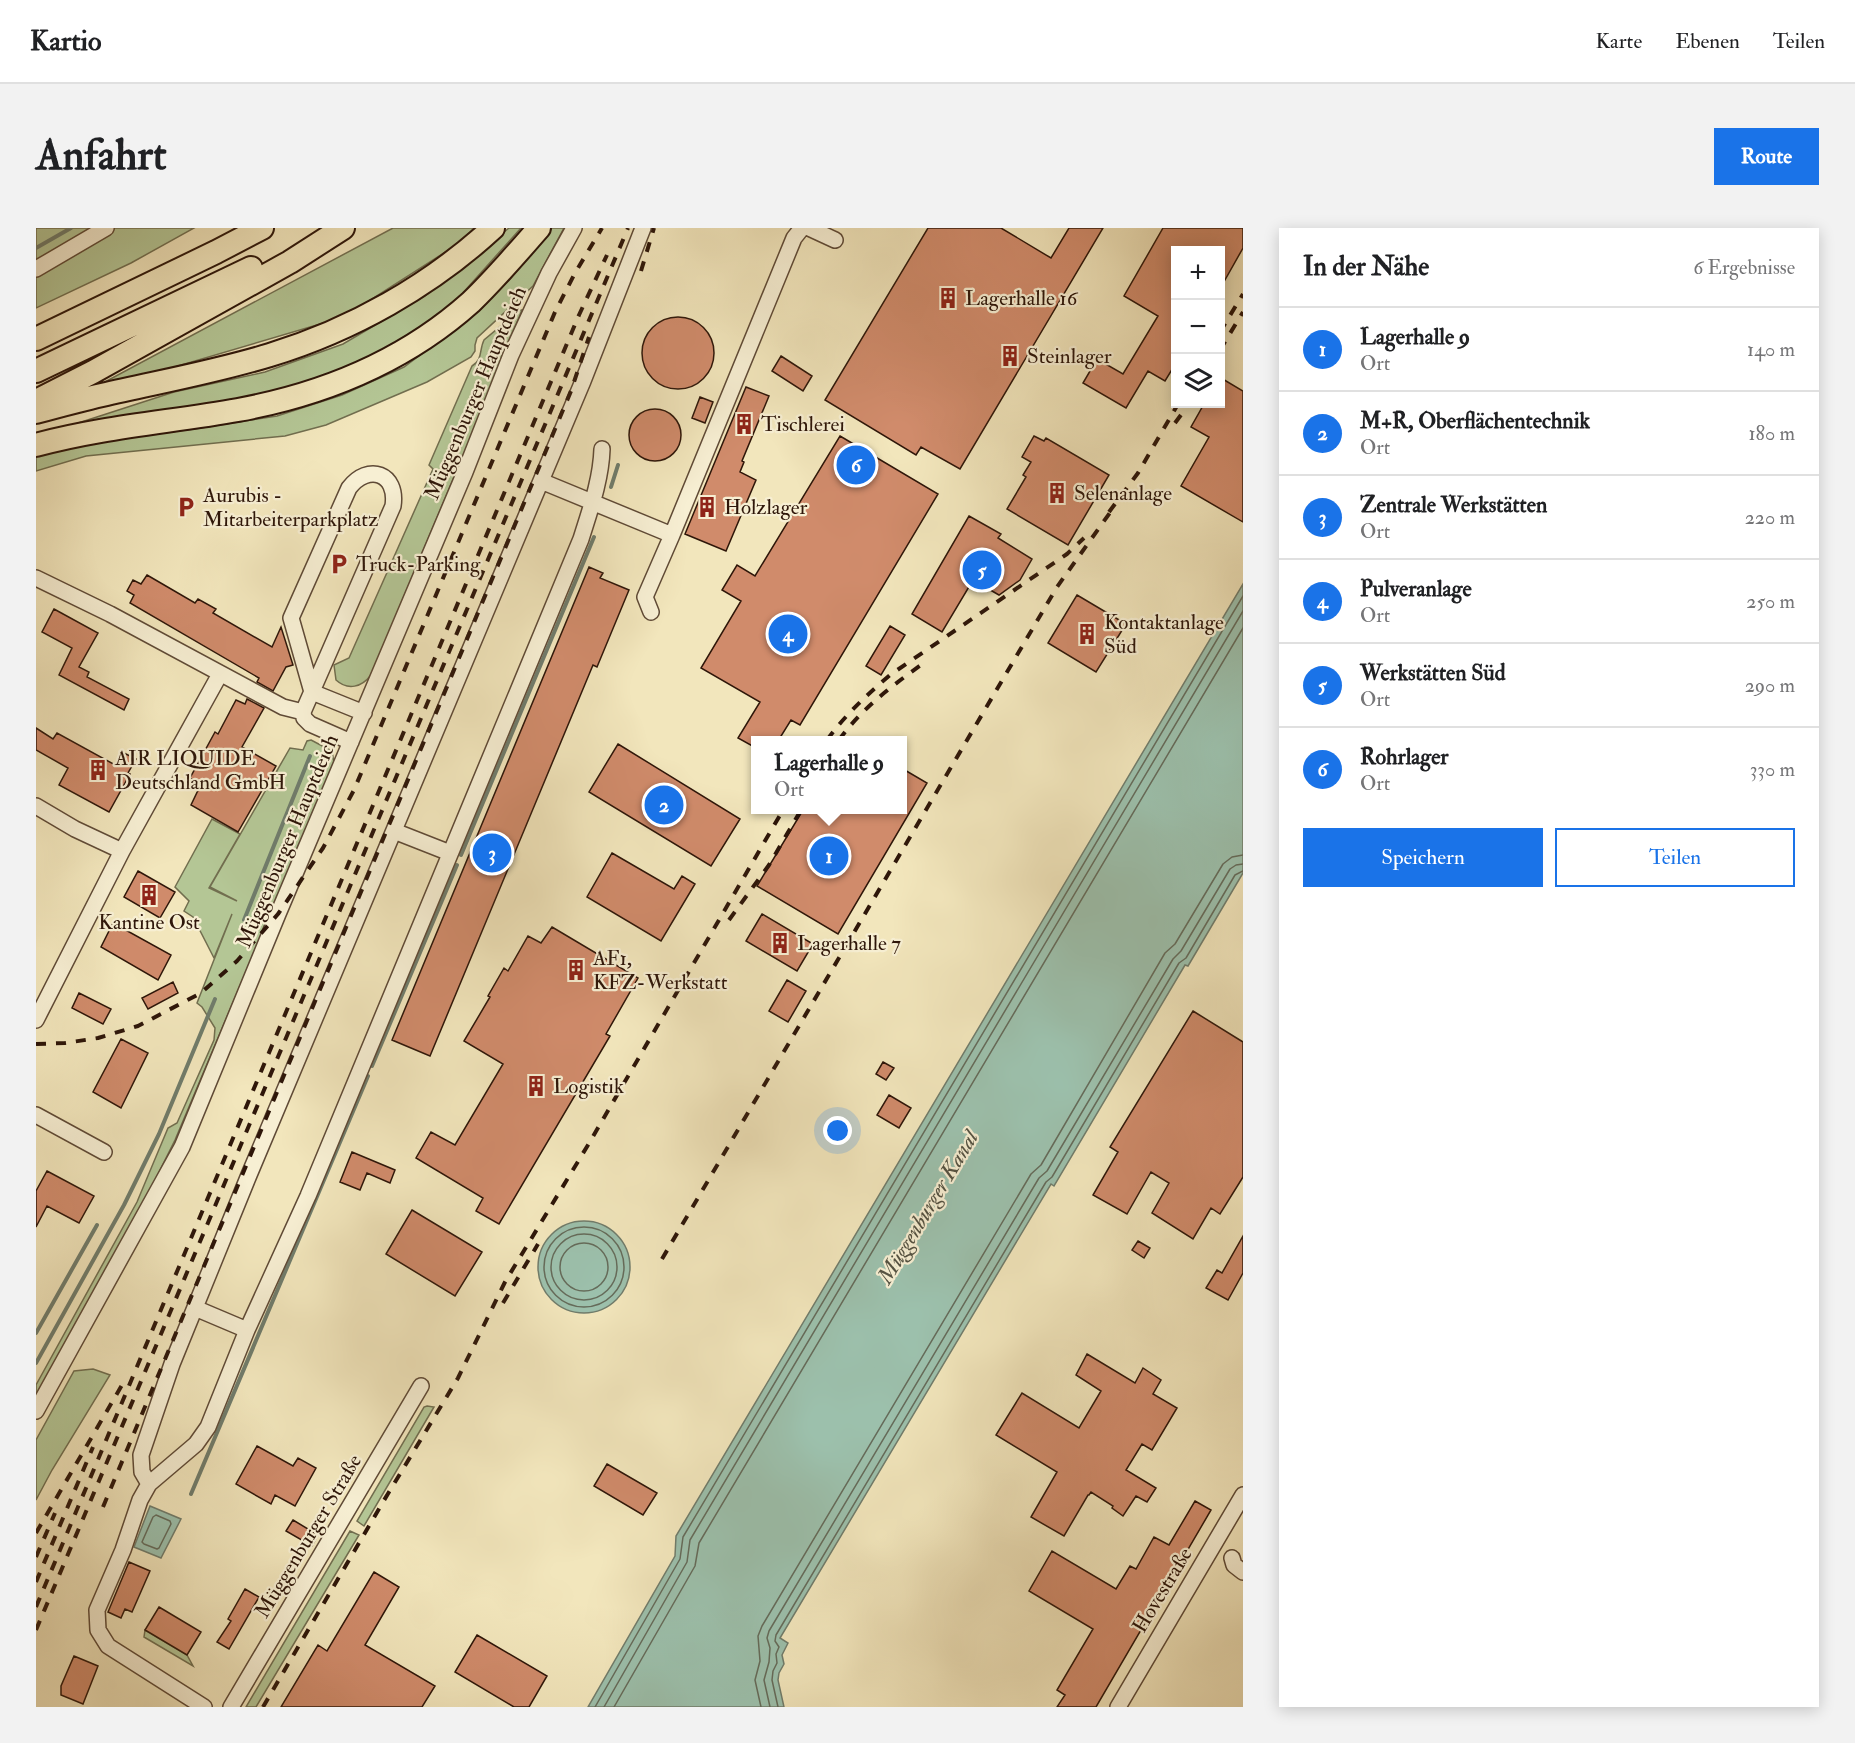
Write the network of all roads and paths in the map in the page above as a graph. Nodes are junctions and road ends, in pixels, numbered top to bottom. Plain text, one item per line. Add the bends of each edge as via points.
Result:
1 (106, 228) edge
2 (247, 228) edge
3 (262, 228) edge
4 (338, 228) edge
5 (343, 228) edge
6 (493, 228) edge
7 (539, 228) edge
8 (574, 228) edge
9 (643, 228) edge
10 (802, 228) edge
11 (809, 228) edge
12 (836, 240) dead end
13 (216, 252) junction
14 (36, 269) edge
15 (36, 339) edge
16 (36, 371) edge
17 (181, 378) junction
18 (36, 401) edge
19 (36, 412) edge
20 (36, 432) edge
21 (36, 445) edge
22 (602, 449) dead end
23 (541, 481) junction
24 (593, 502) junction
25 (672, 535) junction
26 (36, 578) edge
27 (651, 612) dead end
28 (220, 674) junction
29 (312, 692) junction
30 (303, 712) junction
31 (364, 712) junction
32 (351, 742) junction
33 (36, 806) edge
34 (394, 831) junction
35 (122, 850) junction
36 (450, 854) junction
37 (36, 1020) edge
38 (36, 1115) edge
39 (104, 1152) dead end
40 (195, 1308) junction
41 (248, 1330) junction
42 (421, 1386) dead end
43 (36, 1411) edge
44 (149, 1484) junction
45 (1243, 1495) edge
46 (1232, 1558) dead end
47 (1243, 1572) edge
48 (204, 1707) edge
49 (231, 1707) edge
50 (1118, 1707) edge

1 - 14 street
2 - 13 highway
3 - 13 highway
4 - 16 highway
5 - 18 highway via 281,267
6 - 17 highway via 410,291 347,325 270,356
7 - 21 highway via 470,302 406,350 341,383 231,411 72,435
8 - 31 street, Müggenburger Hauptdeich via 511,355
9 - 23 street
10 - 25 street via 794,238
11 - 12 street
13 - 15 highway
17 - 19 highway
17 - 20 highway via 102,404
22 - 24 street
23 - 24 street
23 - 34 street
24 - 25 street
24 - 36 street
25 - 27 street via 645,597
26 - 28 street
28 - 30 street via 283,707
28 - 35 street
29 - 29 street via 393,506 392,485 376,474 356,478 352,483 291,618
29 - 30 street
29 - 31 street
30 - 32 street via 309,724
31 - 32 street, Müggenburger Hauptdeich
32 - 43 street, Müggenburger Hauptdeich via 182,1147
33 - 35 street
34 - 36 street
34 - 40 street
35 - 37 street
36 - 41 street
38 - 39 street
40 - 41 street
40 - 44 street via 141,1455 142,1472
41 - 44 street via 208,1427 196,1444
42 - 49 street, Müggenburger Straße
44 - 48 street via 97,1610 98,1630 108,1646
45 - 50 street, Hovestraße
46 - 47 street

